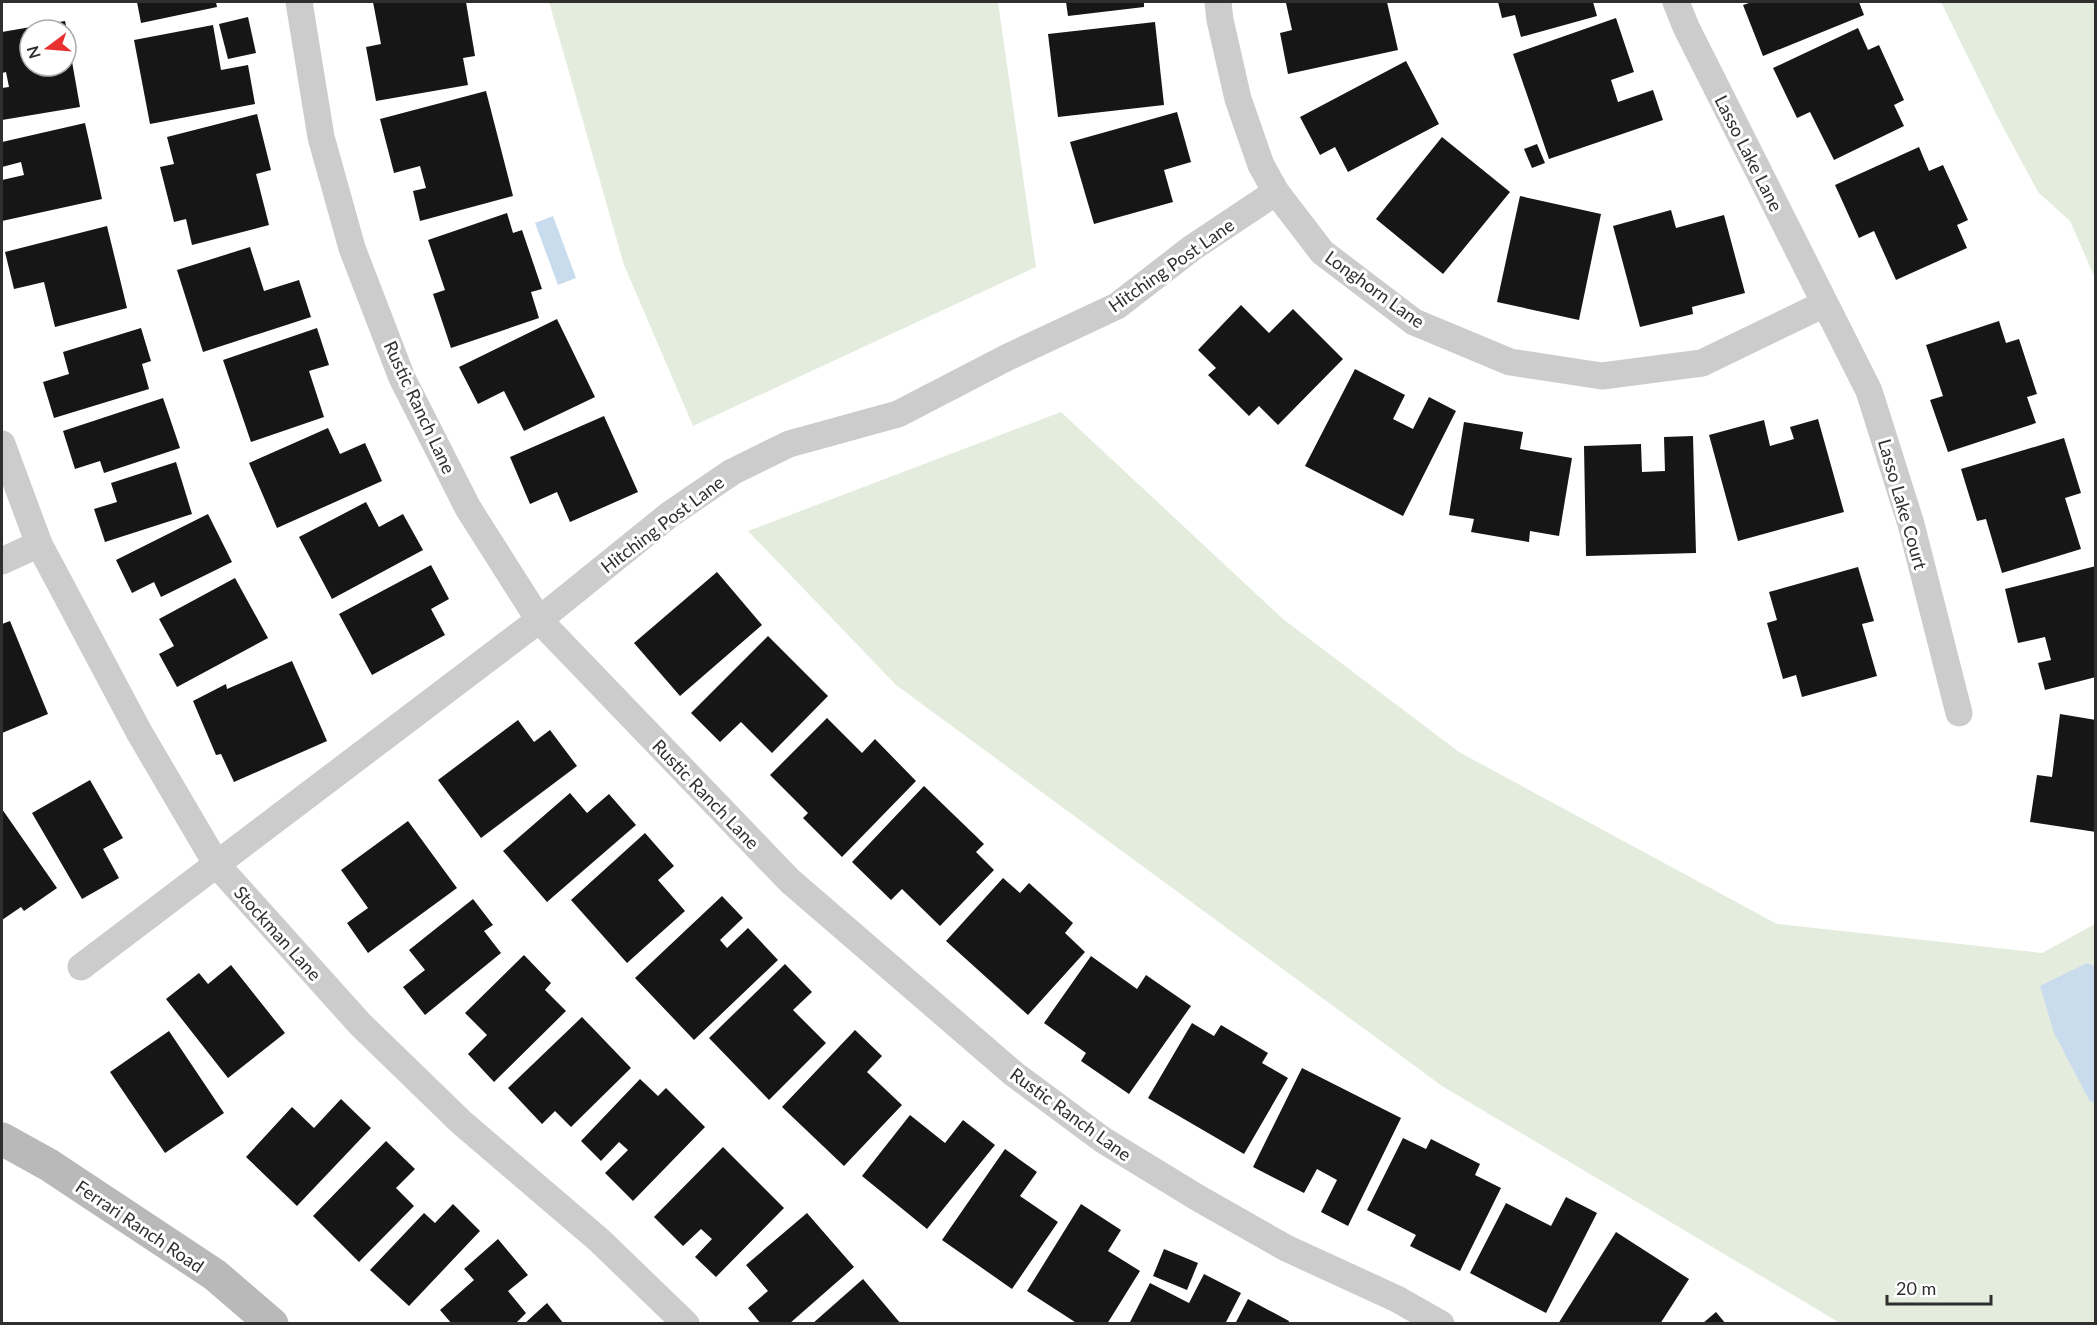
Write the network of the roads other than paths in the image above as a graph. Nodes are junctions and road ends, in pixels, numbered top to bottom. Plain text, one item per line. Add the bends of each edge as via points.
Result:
1 (299, 2) edge
2 (1218, 2) edge
3 (1676, 2) edge
4 (1276, 192) junction
5 (1824, 304) junction
6 (2, 444) edge
7 (39, 544) junction
8 (2, 561) edge
9 (539, 620) junction
10 (1959, 713) dead end
11 (217, 865) junction
12 (81, 967) dead end
13 (2, 1139) edge
14 (272, 1323) edge
15 (686, 1323) edge
16 (1441, 1323) edge

1 - 9 street, Rustic Ranch Lane via 321,137 352,248 398,368 468,508
2 - 4 street, Longhorn Lane via 1238,99 1261,165
3 - 5 street, Lasso Lake Lane
4 - 5 street, Longhorn Lane via 1322,252 1414,322 1510,362 1602,376 1702,363
4 - 9 street, Hitching Post Lane via 1192,248 1117,306 898,414 789,444 732,472 669,515
5 - 10 street, Lasso Lake Court via 1869,391 1911,524
6 - 7 street, Stockman Lane
7 - 8 street
7 - 11 street, Stockman Lane via 139,732
9 - 11 street, Hitching Post Lane
9 - 16 street, Rustic Ranch Lane via 790,881 1014,1074 1103,1140 1197,1198 1286,1248
11 - 12 street, Hitching Post Lane
11 - 15 street, Stockman Lane via 360,1024 461,1122 599,1240
13 - 14 main road, Ferrari Ranch Road via 49,1165 215,1275

